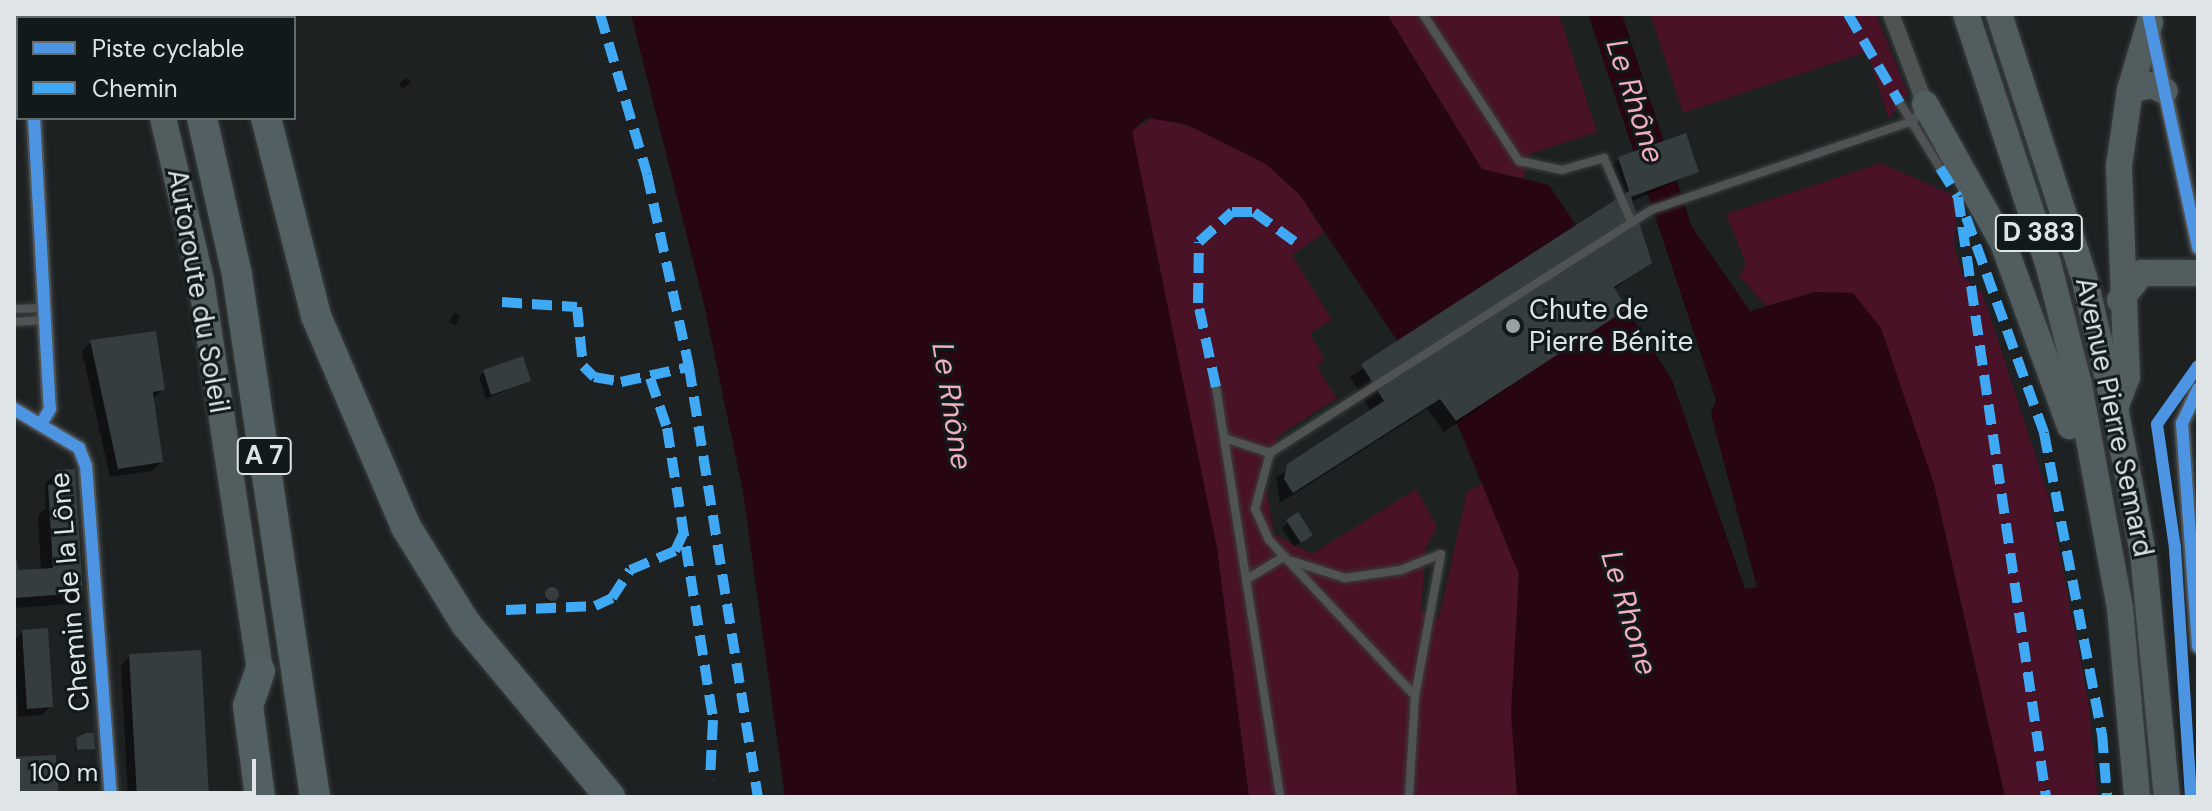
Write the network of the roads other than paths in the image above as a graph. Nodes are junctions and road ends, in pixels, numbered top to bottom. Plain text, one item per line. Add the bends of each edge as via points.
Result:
1 (1423, 14) edge
2 (1891, 14) edge
3 (1966, 14) edge
4 (1999, 14) edge
5 (2149, 18) edge
6 (2130, 90) junction
7 (2165, 91) junction
8 (1912, 109) junction
9 (34, 120) edge
10 (163, 120) edge
11 (202, 120) edge
12 (267, 120) edge
13 (1940, 168) dead end
14 (2194, 210) edge
15 (1631, 221) junction
16 (2197, 241) edge
17 (2198, 273) edge
18 (2120, 300) junction
19 (14, 309) edge
20 (44, 314) junction
21 (14, 322) edge
22 (1216, 387) dead end
23 (2198, 389) edge
24 (2115, 408) junction
25 (14, 409) edge
26 (41, 424) junction
27 (1227, 439) junction
28 (1270, 453) junction
29 (2094, 456) junction
30 (1237, 509) junction
31 (1255, 509) junction
32 (1288, 558) junction
33 (1247, 579) junction
34 (2198, 646) edge
35 (260, 671) junction
36 (1415, 696) junction
37 (585, 763) junction
38 (111, 797) edge
39 (260, 797) edge
40 (279, 797) edge
41 (315, 797) edge
42 (610, 797) edge
43 (619, 797) edge
44 (1280, 797) edge
45 (1409, 797) edge
46 (2137, 797) edge
47 (2167, 797) edge

1 - 15 lane via 1519,161 1562,170 1604,158
2 - 8 street
3 - 29 highway, Avenue Pierre Semard / D 383 via 2048,263
4 - 24 highway, Avenue Pierre Semard / D 383 via 2084,277
5 - 6 highway
5 - 7 street
6 - 7 highway via 2152,85
6 - 18 highway via 2119,166
7 - 14 street
8 - 13 lane
8 - 15 lane
8 - 29 highway via 2003,243 2072,435
9 - 20 street
10 - 35 highway, Autoroute du Soleil via 201,280
11 - 41 highway, Autoroute du Soleil / A 7 via 237,275
12 - 37 highway via 316,316 380,477 466,624
14 - 16 street
15 - 28 lane
17 - 18 highway via 2142,273
18 - 24 highway via 2127,377
19 - 20 lane
20 - 21 lane
20 - 26 street via 50,409
22 - 27 lane
23 - 34 street via 2182,423
24 - 47 highway, Avenue Pierre Semard / D 383 via 2143,553
25 - 26 street, Chemin de la Lône
26 - 38 street, Chemin de la Lône via 79,448 86,466
27 - 28 lane
27 - 30 lane
28 - 31 lane
29 - 46 highway, Avenue Pierre Semard / D 383 via 2120,609
30 - 31 lane
30 - 33 lane
31 - 32 lane
32 - 33 lane
32 - 36 lane
32 - 36 lane via 1345,578 1401,570 1441,554
33 - 44 lane
35 - 39 highway via 248,706
35 - 40 highway, Autoroute du Soleil
36 - 45 lane
37 - 42 highway
37 - 43 highway

